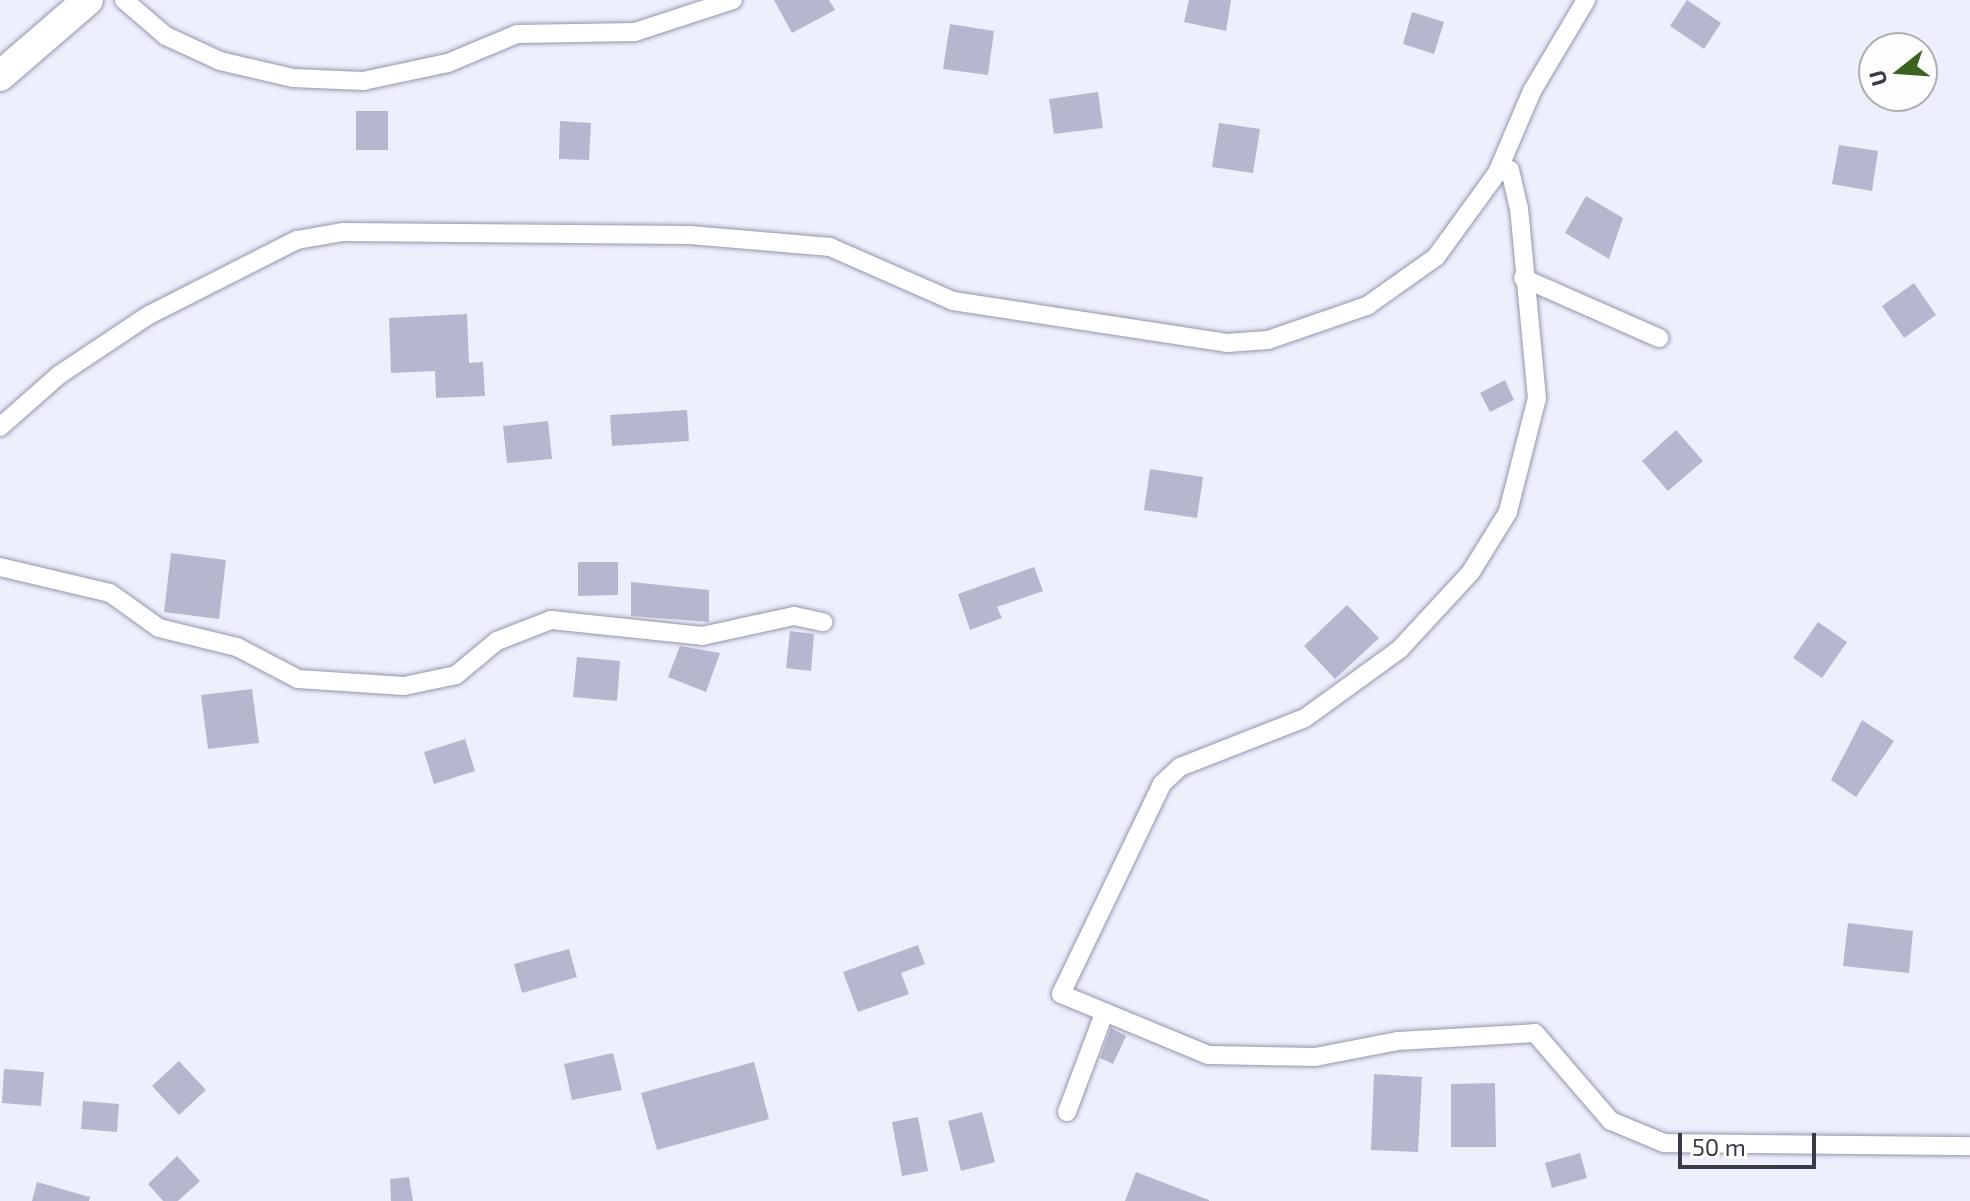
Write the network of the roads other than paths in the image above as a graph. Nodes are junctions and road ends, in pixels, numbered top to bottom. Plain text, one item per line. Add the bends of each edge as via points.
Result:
1 (88, 0) edge
2 (124, 0) edge
3 (733, 0) edge
4 (1586, 0) edge
5 (0, 76) edge
6 (1497, 173) junction
7 (1523, 278) junction
8 (1659, 338) dead end
9 (0, 427) edge
10 (0, 567) edge
11 (823, 622) dead end
12 (1103, 1016) junction
13 (1067, 1112) dead end
14 (1970, 1146) edge

1 - 5 main road
2 - 3 street via 166,36 220,61 293,78 363,81 448,63 517,34 635,32
4 - 6 street via 1532,91
6 - 7 street via 1510,170 1513,182
6 - 9 street via 1436,257 1407,282 1367,306 1268,340 1227,343 953,301 830,247 690,235 343,232 297,240 149,315 59,375
7 - 8 street
7 - 12 street via 1537,398 1508,512 1471,572 1400,649 1305,718 1180,767 1162,784 1120,883 1059,987 1067,1001
10 - 11 street via 110,593 159,628 237,647 298,679 404,686 456,675 497,641 551,620 702,636 794,616
12 - 13 street
12 - 14 street via 1208,1055 1260,1057 1535,1033 1611,1121 1664,1143

